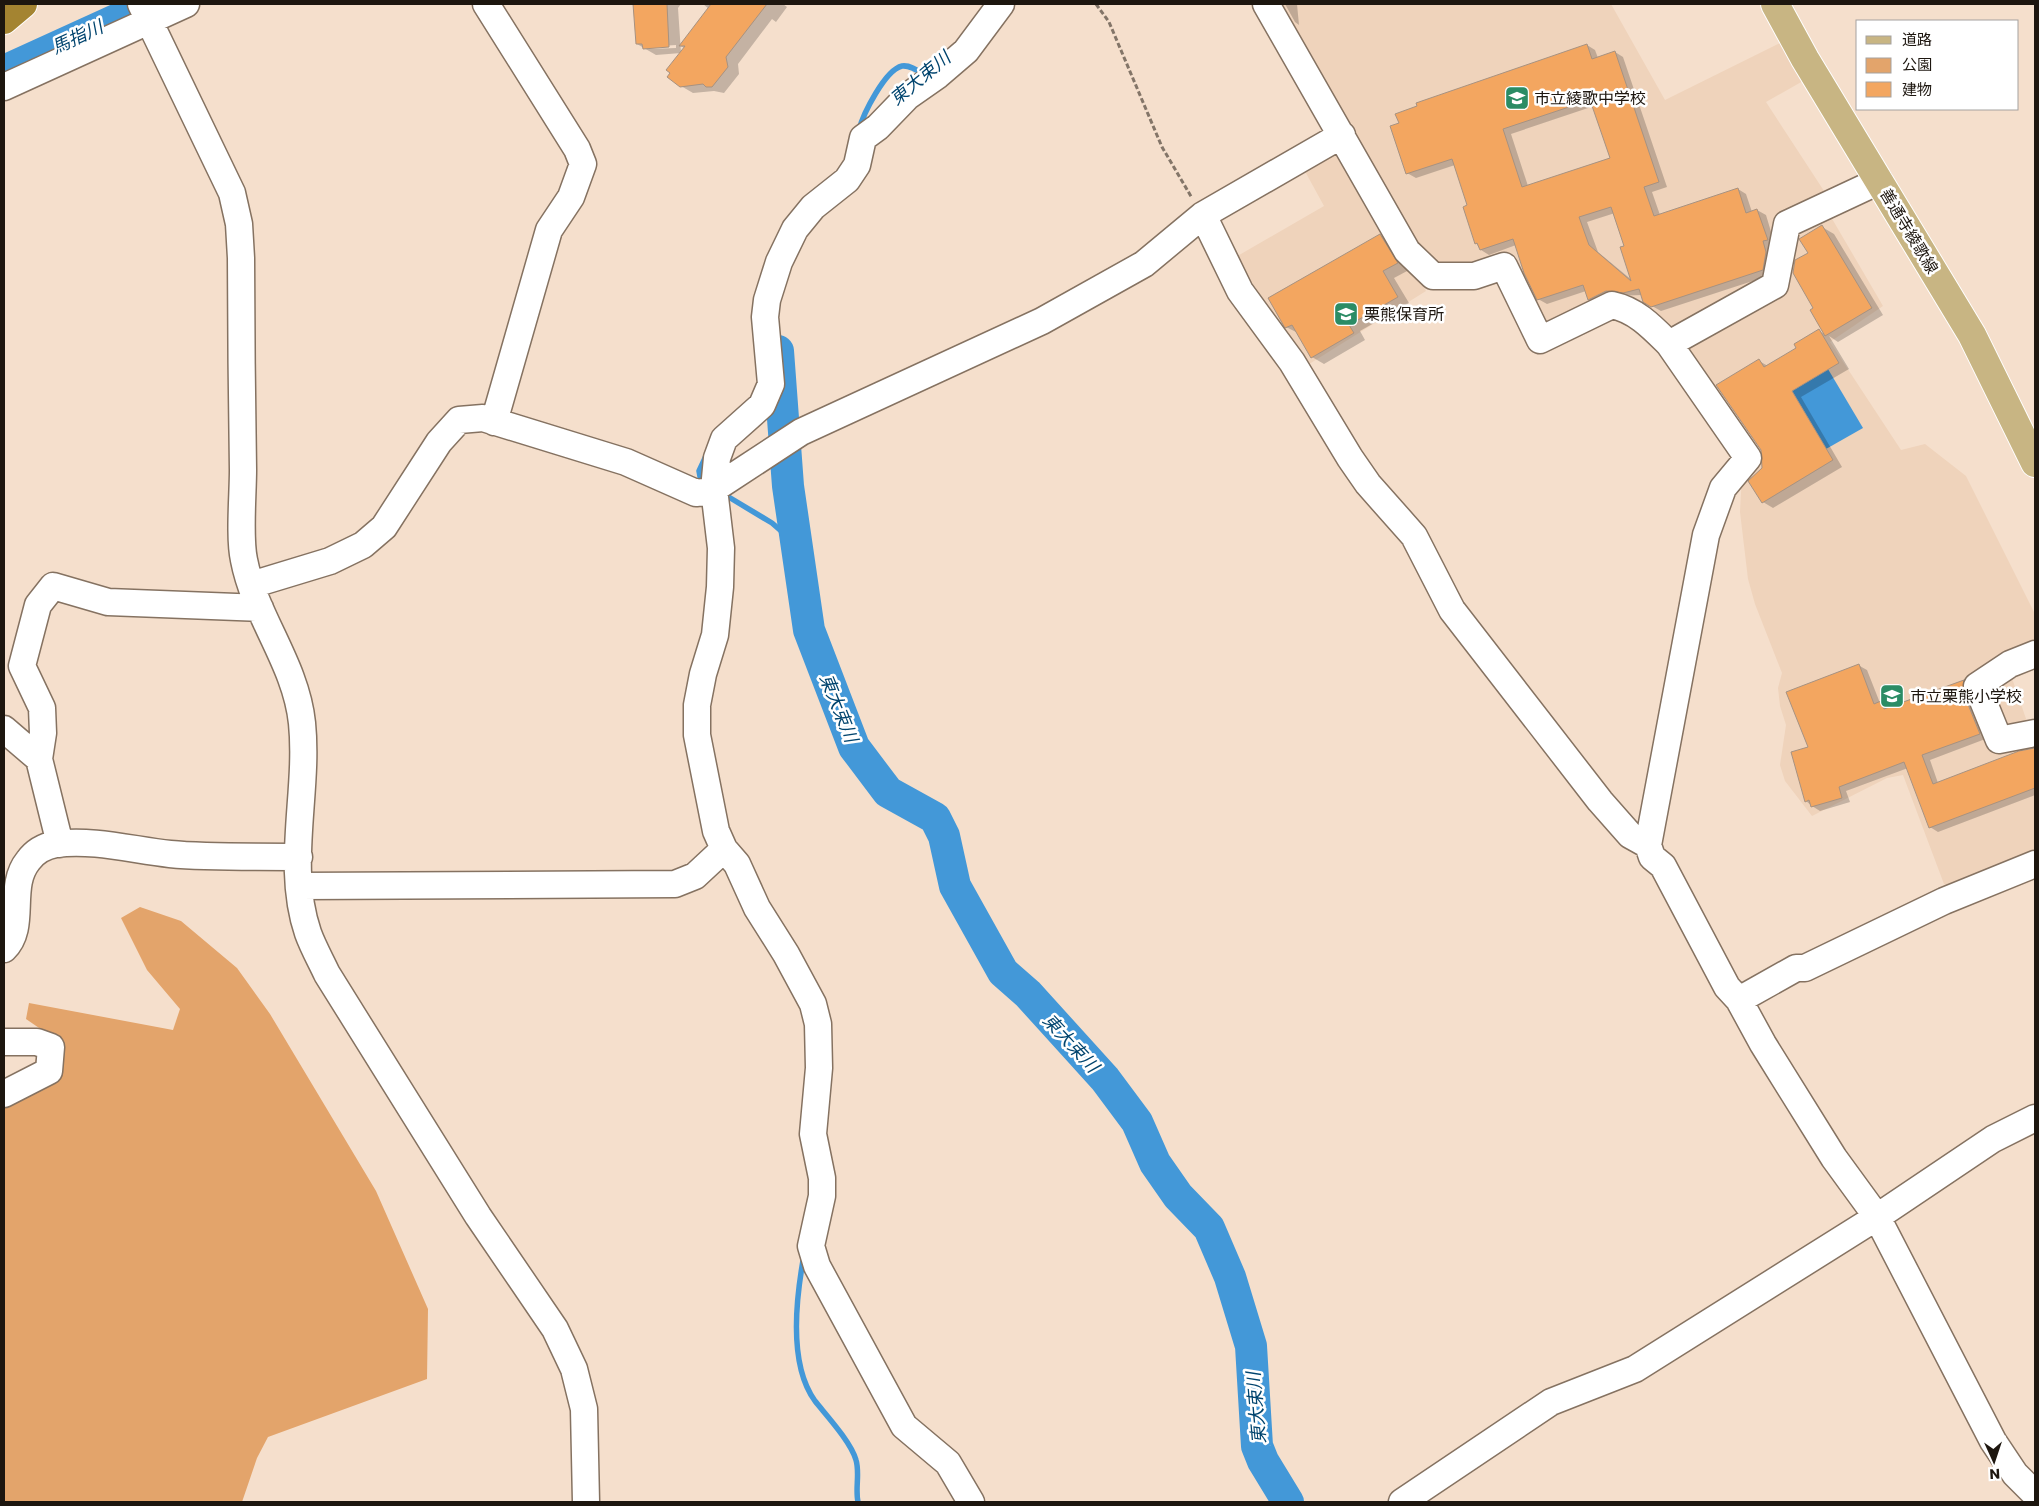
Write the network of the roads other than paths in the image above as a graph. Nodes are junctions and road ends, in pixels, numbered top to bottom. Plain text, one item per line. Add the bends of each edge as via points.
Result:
1 (23, 4) edge
2 (186, 4) edge
3 (486, 4) edge
4 (1002, 4) edge
5 (1266, 4) edge
6 (1775, 4) edge
7 (145, 12) edge
8 (4, 20) edge
9 (4, 87) edge
10 (1342, 135) junction
11 (1879, 181) junction
12 (1203, 215) junction
13 (1669, 344) junction
14 (494, 422) junction
15 (2032, 450) edge
16 (714, 489) junction
17 (255, 596) junction
18 (2035, 654) edge
19 (4, 730) edge
20 (2035, 733) edge
21 (39, 759) junction
22 (60, 844) junction
23 (1648, 845) junction
24 (721, 852) junction
25 (298, 857) junction
26 (2035, 864) edge
27 (300, 886) junction
28 (4, 949) edge
29 (1739, 1000) junction
30 (4, 1042) edge
31 (4, 1094) edge
32 (2035, 1118) edge
33 (1877, 1217) junction
34 (2035, 1494) edge
35 (586, 1502) edge
36 (971, 1502) edge
37 (1402, 1502) edge

1 - 8 highway
2 - 7 street
3 - 14 street via 577,149 583,164 571,197 549,230
4 - 16 street via 966,51 908,96 863,138 857,165 847,180 813,208 795,229 779,262 767,300 765,317 771,384 762,405 724,439 717,458
5 - 10 street
6 - 11 main road, 善通寺綾歌線
7 - 9 street
7 - 17 street via 232,193 239,224 243,559
10 - 12 street
10 - 13 street via 1407,251 1432,276 1474,276 1504,266 1540,340 1612,305 1640,317
11 - 13 street via 1787,224 1774,285
11 - 15 main road, 善通寺綾歌線 via 1972,335
12 - 16 street via 1144,264 1042,321 802,432
12 - 23 street via 1240,291 1292,362 1368,484 1414,536 1452,610 1600,801 1630,835
13 - 23 street via 1748,458 1723,488 1706,535
14 - 16 street via 626,462 696,493
14 - 17 street via 483,418 459,420 439,442 384,527 363,545
16 - 24 street via 720,587 715,635 697,704 697,727
17 - 21 street via 108,602 53,586 38,605 22,666 42,708
17 - 25 street via 289,669 302,722
18 - 20 street via 2010,664 1978,686 1999,740
19 - 21 street
21 - 22 street
22 - 25 street via 80,843 172,854
22 - 28 street via 36,851 26,862 17,885 15,934
23 - 29 street via 1652,858 1663,866 1726,987
24 - 27 street via 695,876 675,884
24 - 36 street via 737,864 757,908 809,996 818,1024 819,1068 813,1134 822,1178 822,1196 811,1246 816,1266 904,1426 948,1463
25 - 27 street
26 - 29 street via 1944,901 1804,968 1796,968
27 - 35 street via 308,933 327,974 478,1216 555,1330 574,1369 584,1409
29 - 33 street via 1834,1158
30 - 31 street via 38,1042 51,1047 49,1071
32 - 33 street via 1993,1139
33 - 34 street via 1993,1441
33 - 37 street via 1634,1369 1552,1402

